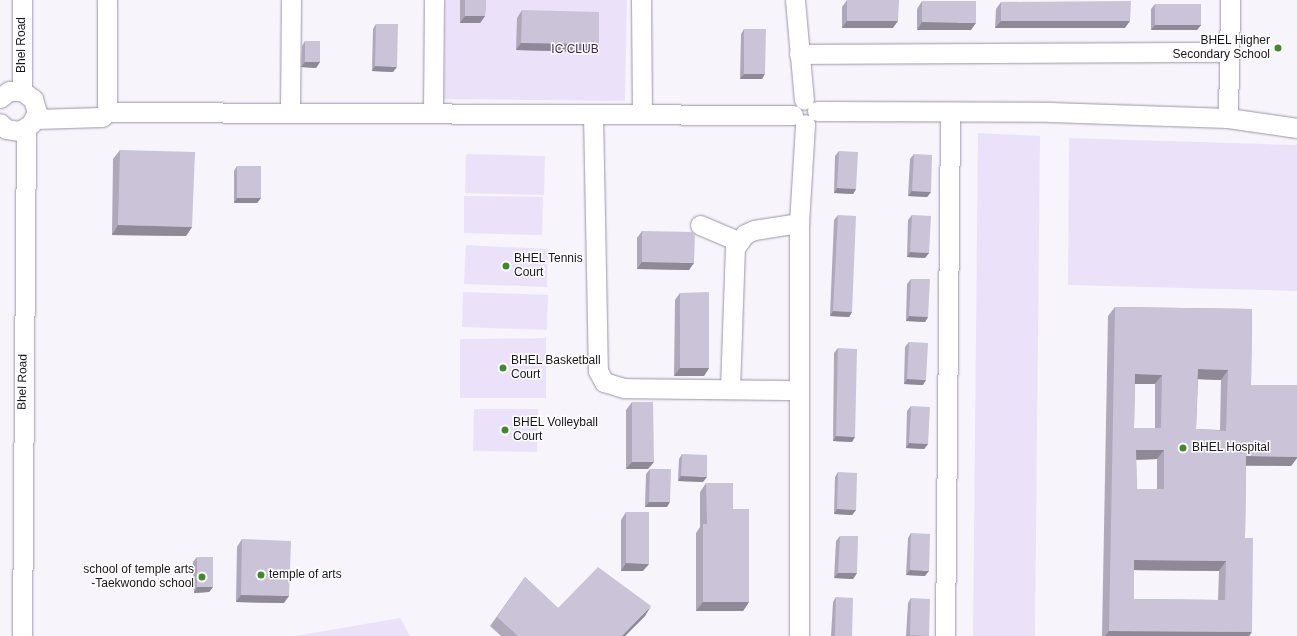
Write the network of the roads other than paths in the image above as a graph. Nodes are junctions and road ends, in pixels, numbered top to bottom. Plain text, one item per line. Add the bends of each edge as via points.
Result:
1 (22, 0) edge
2 (107, 0) edge
3 (291, 0) edge
4 (434, 0) edge
5 (641, 0) edge
6 (795, 0) edge
7 (1230, 0) edge
8 (1228, 52) junction
9 (800, 54) junction
10 (22, 91) junction
11 (0, 98) edge
12 (107, 112) junction
13 (432, 112) junction
14 (805, 112) junction
15 (950, 112) junction
16 (290, 113) junction
17 (593, 114) junction
18 (642, 114) junction
19 (32, 117) junction
20 (1228, 118) junction
21 (0, 124) edge
22 (1297, 128) edge
23 (799, 223) junction
24 (700, 225) dead end
25 (738, 241) junction
26 (730, 389) junction
27 (798, 390) junction
28 (22, 636) edge
29 (799, 636) edge
30 (944, 636) edge

1 - 10 street, Bhel Road
2 - 12 street
3 - 16 street
4 - 13 street
5 - 18 street
6 - 9 street
7 - 8 street
8 - 9 street
8 - 20 street
9 - 14 street
10 - 11 street via 9,91
10 - 19 street via 33,99
12 - 16 street
12 - 19 street via 102,117
13 - 16 street
13 - 17 street
14 - 15 street
14 - 18 street
14 - 23 street
15 - 20 street
15 - 30 street
17 - 18 street
17 - 26 street via 598,371 604,382 624,388
19 - 21 street via 13,131
19 - 28 street, Bhel Road
20 - 22 street
23 - 25 street via 754,230 744,234
23 - 27 street
24 - 25 street
25 - 26 street via 734,257
26 - 27 street
27 - 29 street

